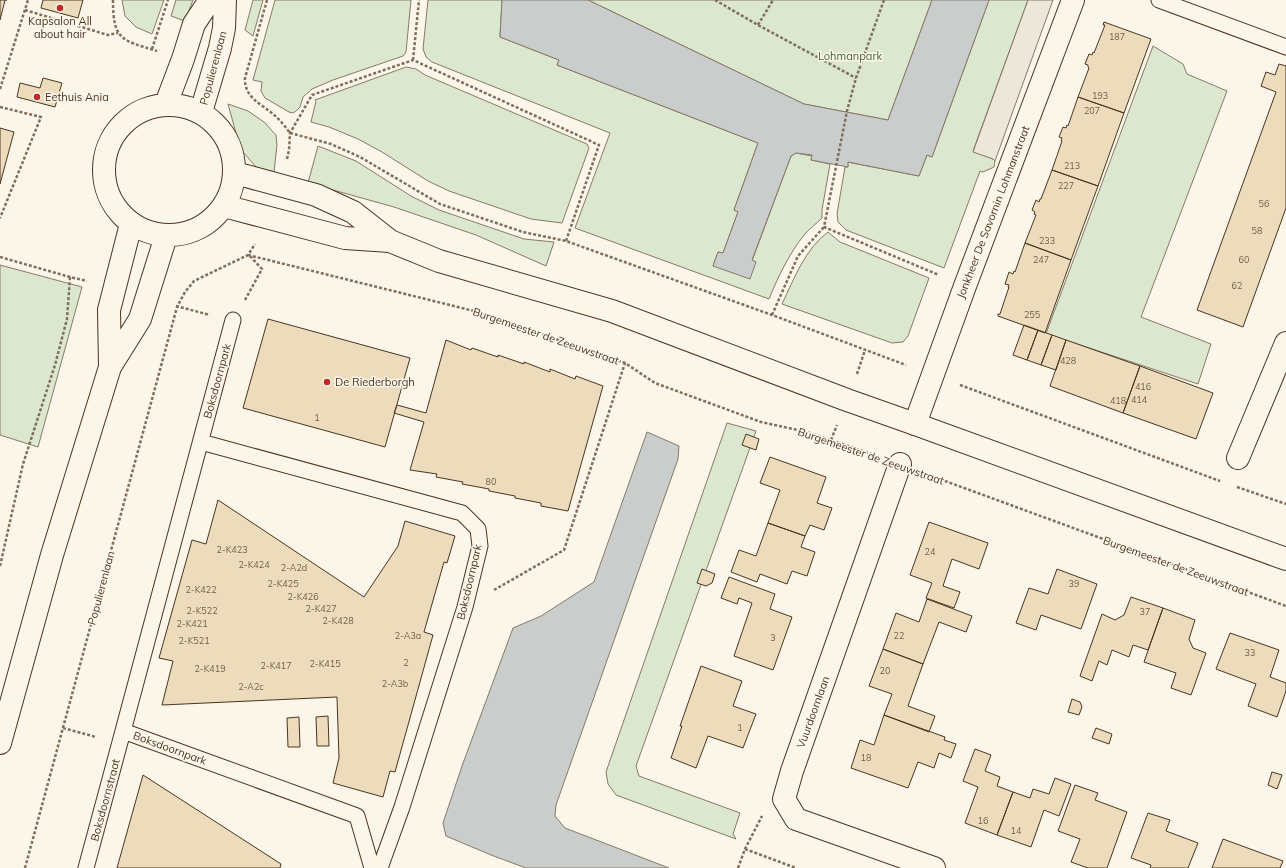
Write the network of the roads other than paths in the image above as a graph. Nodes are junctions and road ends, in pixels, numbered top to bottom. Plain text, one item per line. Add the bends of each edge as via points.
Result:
1 (210, 0) edge
2 (225, 0) edge
3 (1073, 0) edge
4 (1158, 0) edge
5 (1286, 47) edge
6 (166, 104) junction
7 (201, 112) junction
8 (235, 173) junction
9 (224, 206) junction
10 (131, 224) junction
11 (166, 236) junction
12 (390, 241) junction
13 (233, 320) dead end
14 (1286, 343) edge
15 (110, 367) junction
16 (915, 424) junction
17 (201, 442) junction
18 (1238, 458) dead end
19 (900, 464) road end
20 (1286, 559) edge
21 (122, 737) junction
22 (0, 743) edge
23 (86, 868) edge
24 (372, 868) edge
25 (380, 868) edge
26 (934, 868) edge

1 - 6 street via 194,24
2 - 7 street, Populierenlaan via 220,48
3 - 16 street, Jonkheer De Savornin Lohmanstraat
4 - 5 lane
6 - 7 street via 184,106
6 - 10 street via 148,108 132,116 119,128 109,143 104,160 108,196
7 - 8 street via 226,138 233,155
8 - 9 street via 230,196
8 - 12 street via 322,198 353,212
9 - 11 street via 213,219 199,229
9 - 12 street via 345,238
10 - 11 street via 153,234
10 - 15 street via 109,310
11 - 15 street via 140,319
12 - 16 street via 439,261 612,311
13 - 17 lane, Boksdoornpark
14 - 18 street
15 - 22 street via 52,555
16 - 20 street
17 - 21 lane, Boksdoornpark
17 - 25 lane, Boksdoornpark via 462,513 478,529 480,546 465,606 402,807
19 - 26 street, Vuurdoornlaan via 794,763 784,800 796,819
21 - 23 lane, Boksdoornstraat
21 - 24 lane, Boksdoornpark via 357,816

